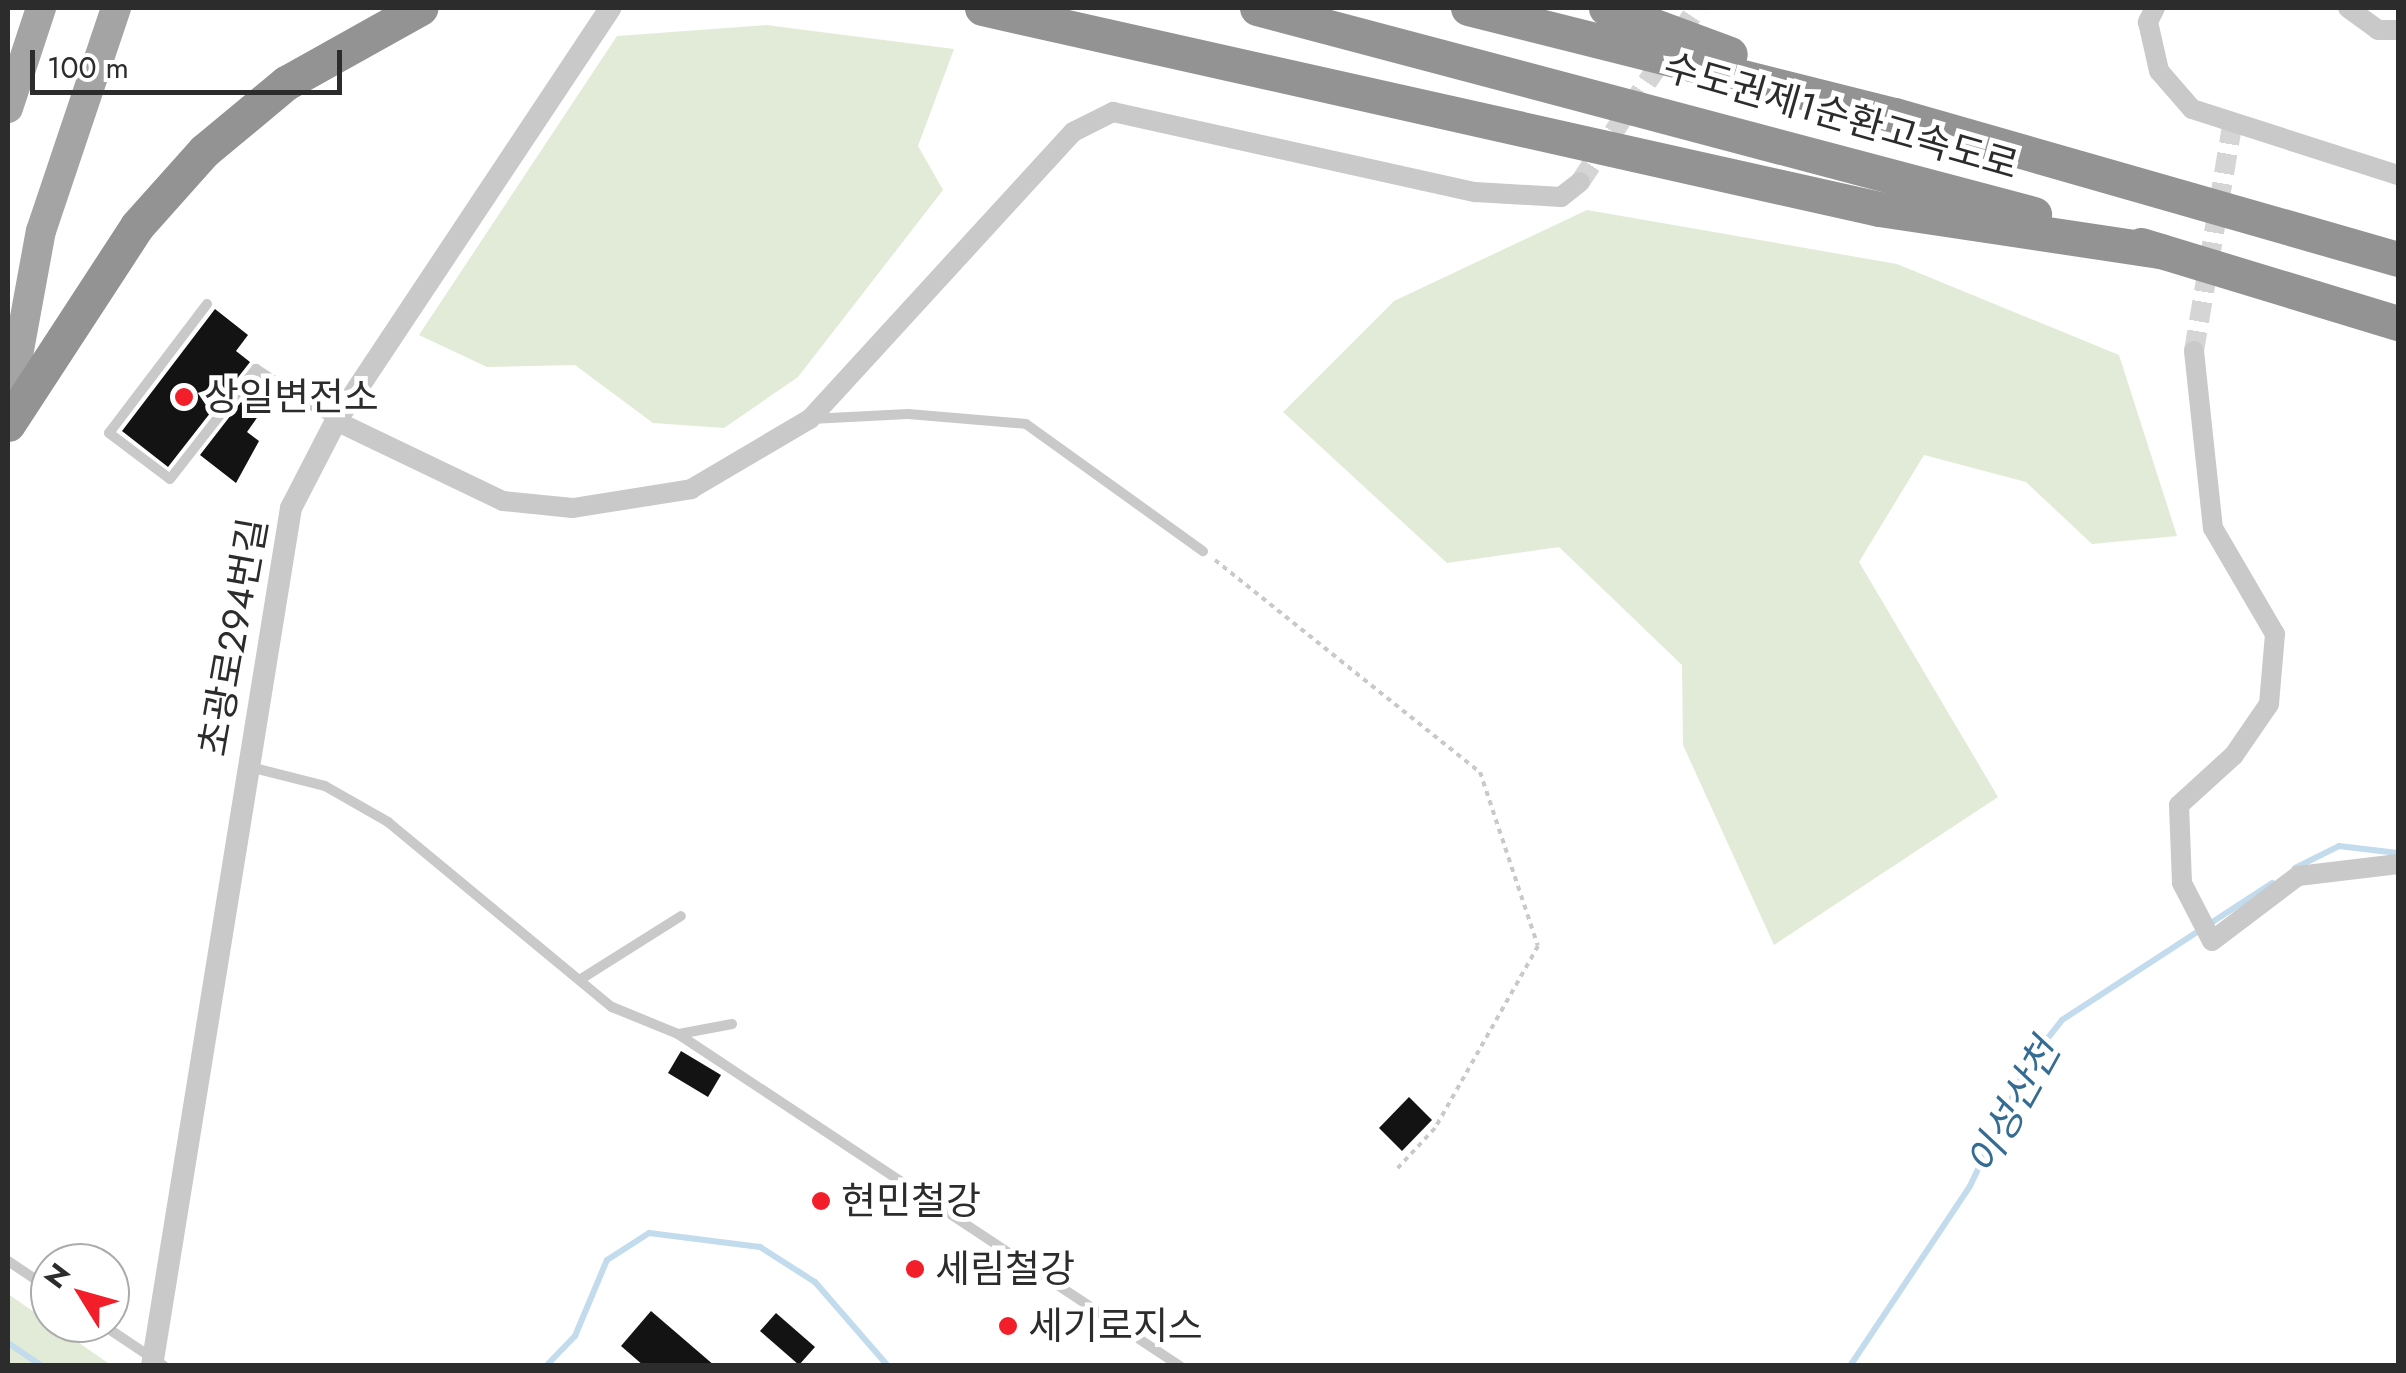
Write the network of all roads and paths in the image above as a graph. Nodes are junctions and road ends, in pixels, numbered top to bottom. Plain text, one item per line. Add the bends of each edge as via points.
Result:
1 (42, 8) edge
2 (116, 8) edge
3 (420, 8) edge
4 (610, 8) edge
5 (982, 8) edge
6 (1257, 8) edge
7 (1468, 8) edge
8 (1606, 8) edge
9 (2154, 8) edge
10 (2348, 8) edge
11 (2398, 30) edge
12 (8, 108) edge
13 (1895, 115) junction
14 (2398, 175) edge
15 (1580, 182) tunnel mouth
16 (2162, 251) junction
17 (2398, 260) edge
18 (207, 304) dead end
19 (2398, 323) edge
20 (2194, 351) tunnel mouth
21 (8, 410) edge
22 (810, 420) junction
23 (336, 421) junction
24 (8, 424) edge
25 (1203, 552) joint
26 (246, 766) junction
27 (2398, 864) edge
28 (681, 916) dead end
29 (581, 979) junction
30 (732, 1024) dead end
31 (678, 1034) junction
32 (1396, 1170) dead end
33 (8, 1261) edge
34 (30, 1276) edge
35 (128, 1343) edge
36 (156, 1363) edge
37 (1180, 1366) edge

1 - 12 main road
2 - 21 main road via 41,231
3 - 24 highway via 286,82 204,150 136,226
4 - 23 street, 초광로294번길
5 - 16 highway via 1783,189
6 - 16 highway, 수도권제1순환고속도로 via 1774,138
7 - 13 highway, 수도권제1순환고속도로
8 - 13 highway
9 - 14 street via 2148,22 2159,71 2192,108
10 - 11 street via 2378,30
13 - 17 highway, 수도권제1순환고속도로
15 - 22 street via 1561,197 1475,192 1112,112 1073,132
16 - 19 highway, 수도권제1순환고속도로
18 - 23 lane via 110,433 170,479 256,369
20 - 27 street via 2213,528 2275,634 2269,704 2234,755 2179,805 2182,883 2212,941 2298,876
22 - 23 street via 691,489 573,508 479,492
22 - 25 lane via 908,414 1026,424
23 - 26 street, 초광로294번길 via 292,508
25 - 32 path via 1480,772 1538,946 1434,1128
26 - 29 lane via 325,786 388,822
26 - 36 street, 초광로294번길
28 - 29 lane
29 - 31 lane via 612,1008
30 - 31 lane
31 - 37 lane
33 - 34 lane
35 - 36 lane

